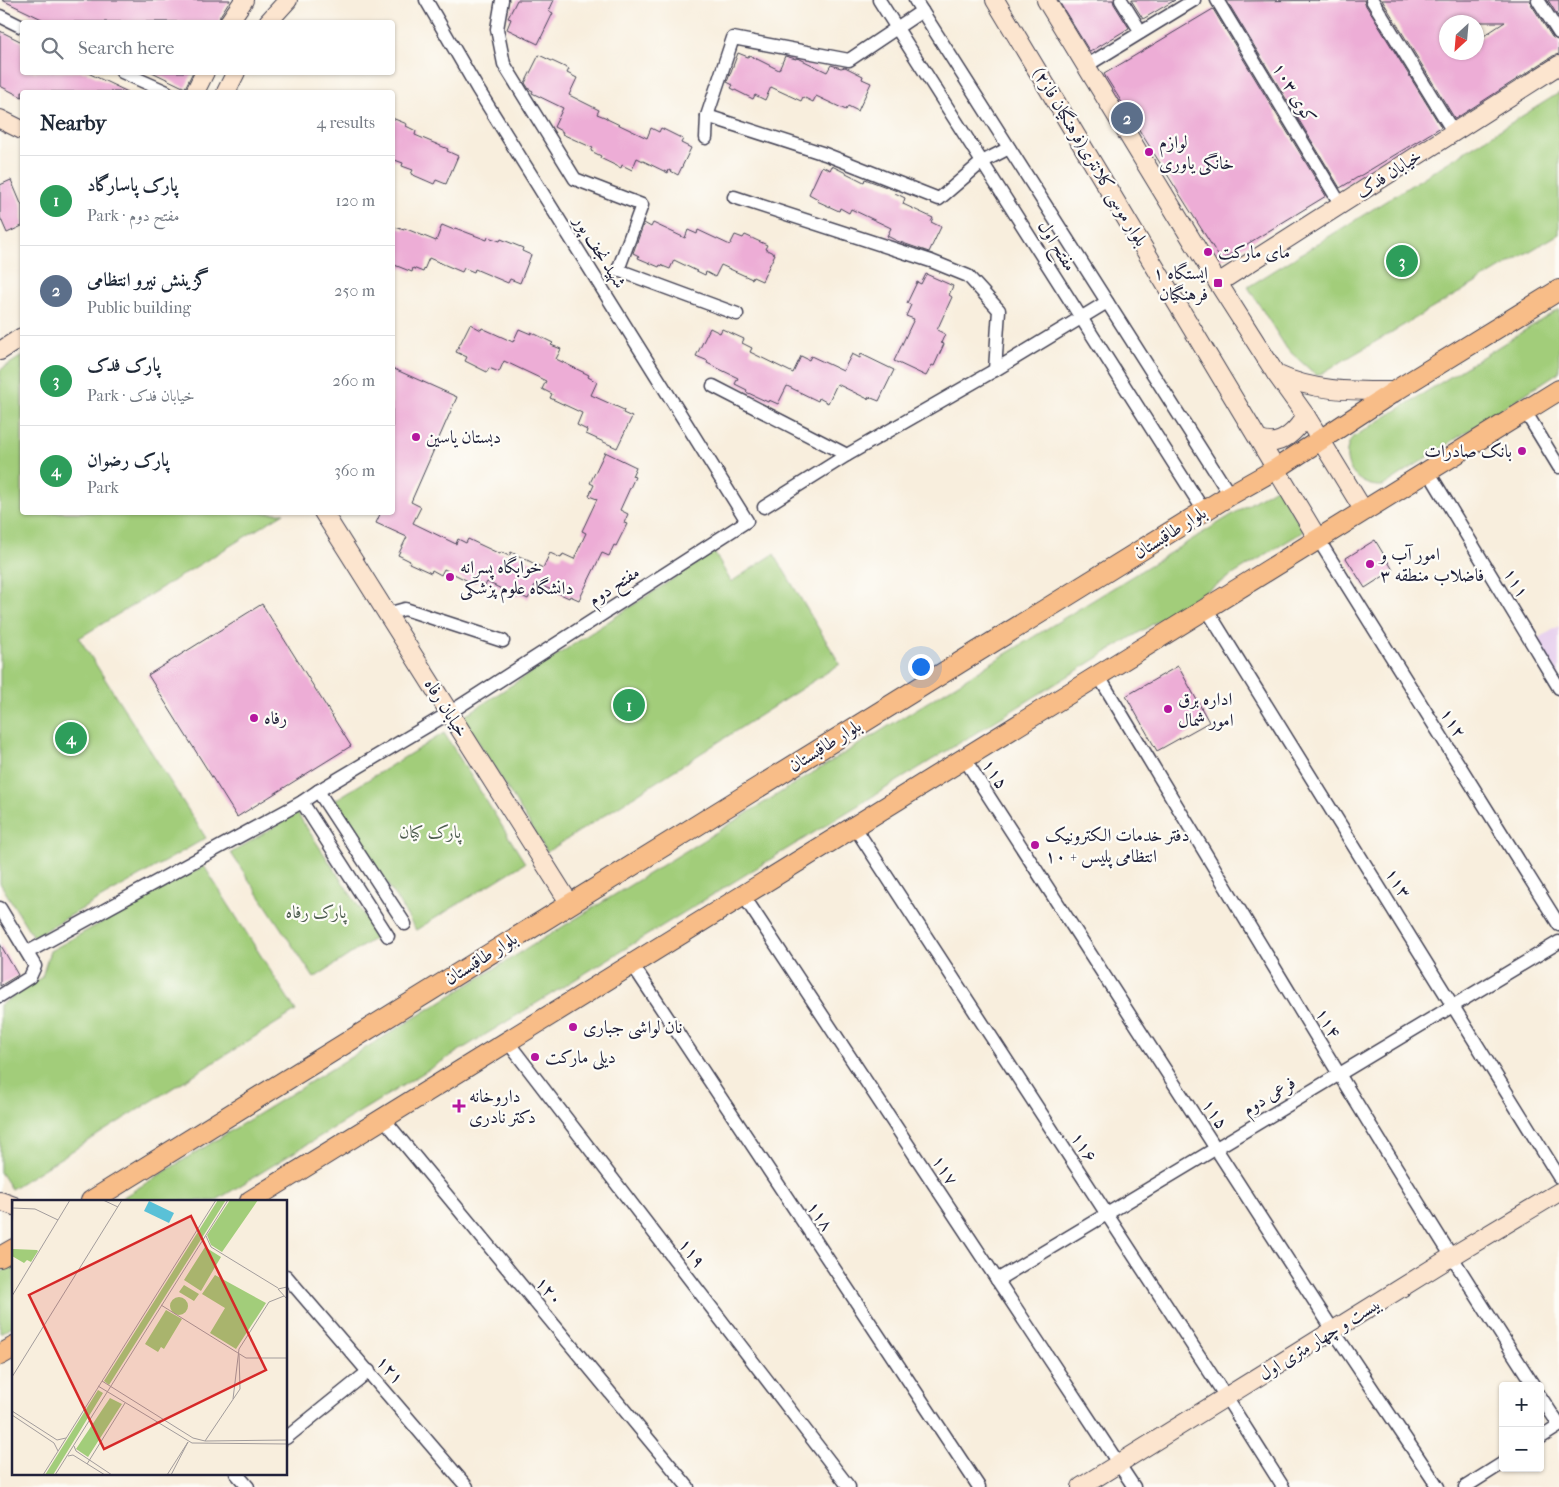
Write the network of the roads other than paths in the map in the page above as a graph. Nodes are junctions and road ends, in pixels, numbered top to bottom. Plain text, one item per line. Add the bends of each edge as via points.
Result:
1 (244, 0) edge
2 (288, 0) edge
3 (426, 0) edge
4 (502, 0) edge
5 (879, 0) edge
6 (915, 0) edge
7 (995, 0) edge
8 (1046, 0) edge
9 (1121, 0) edge
10 (1194, 0) edge
11 (1217, 0) edge
12 (1372, 0) edge
13 (1538, 0) edge
14 (922, 11) junction
15 (0, 16) edge
16 (229, 20) edge
17 (270, 20) edge
18 (20, 26) edge
19 (897, 27) junction
20 (1142, 32) junction
21 (1559, 33) edge
22 (1559, 65) edge
23 (1086, 66) junction
24 (129, 75) edge
25 (204, 75) edge
26 (234, 75) edge
27 (163, 90) edge
28 (196, 90) edge
29 (227, 90) edge
30 (707, 116) junction
31 (0, 119) edge
32 (20, 129) edge
33 (1454, 133) junction
34 (706, 138) dead end
35 (1009, 148) junction
36 (982, 162) junction
37 (734, 197) dead end
38 (1341, 205) junction
39 (1218, 283) junction
40 (1559, 290) edge
41 (1107, 302) junction
42 (738, 314) dead end
43 (1082, 318) junction
44 (20, 339) edge
45 (0, 352) edge
46 (995, 370) junction
47 (1276, 374) junction
48 (713, 386) dead end
49 (1559, 390) edge
50 (1395, 391) junction
51 (1525, 411) junction
52 (1306, 416) junction
53 (1259, 440) junction
54 (1320, 440) junction
55 (847, 455) junction
56 (1559, 467) edge
57 (1276, 469) junction
58 (1428, 471) junction
59 (1230, 495) junction
60 (764, 507) dead end
61 (1204, 511) junction
62 (1364, 511) junction
63 (325, 515) edge
64 (746, 521) joint
65 (1318, 539) junction
66 (1206, 608) junction
67 (387, 614) junction
68 (503, 642) dead end
69 (1098, 675) junction
70 (1559, 688) edge
71 (449, 713) junction
72 (964, 758) junction
73 (318, 791) junction
74 (302, 802) junction
75 (854, 826) junction
76 (743, 896) junction
77 (570, 904) junction
78 (0, 908) edge
79 (405, 924) dead end
80 (1559, 925) edge
81 (388, 936) dead end
82 (1559, 942) edge
83 (28, 952) junction
84 (632, 964) junction
85 (0, 996) edge
86 (1454, 1005) junction
87 (507, 1041) junction
88 (1339, 1074) junction
89 (383, 1118) junction
90 (1216, 1148) junction
91 (1559, 1177) edge
92 (1559, 1192) edge
93 (93, 1200) edge
94 (252, 1200) edge
95 (0, 1201) edge
96 (12, 1205) edge
97 (1107, 1214) junction
98 (12, 1250) edge
99 (0, 1257) edge
100 (1451, 1257) junction
101 (288, 1278) edge
102 (997, 1280) junction
103 (1333, 1330) junction
104 (12, 1348) edge
105 (0, 1356) edge
106 (369, 1371) junction
107 (1531, 1382) edge
108 (1226, 1397) junction
109 (1544, 1402) edge
110 (1559, 1426) edge
111 (1544, 1435) edge
112 (288, 1436) edge
113 (1118, 1464) junction
114 (1499, 1465) edge
115 (239, 1474) edge
116 (248, 1487) edge
117 (467, 1487) edge
118 (688, 1487) edge
119 (849, 1487) edge
120 (980, 1487) edge
121 (1081, 1487) edge
122 (1134, 1487) edge
123 (1283, 1487) edge
124 (1438, 1487) edge
125 (1465, 1487) edge

1 - 16 street
2 - 17 street
3 - 64 street, شهید نجف پور via 477,88
4 - 42 street via 496,29 504,64 575,179 642,205 618,270
5 - 19 street, مفتح اول
6 - 14 street, مفتح اول
7 - 53 street, بلوار موسی کلانتری(فرهنگیان فاز۲)
8 - 23 street
9 - 20 street
10 - 20 street
11 - 38 street, کوی ۱۰۳
12 - 33 street
13 - 21 street
14 - 19 street
14 - 35 street, مفتح اول
15 - 18 street
19 - 30 street via 850,60 733,38
19 - 36 street, مفتح اول
20 - 23 street
22 - 33 street, خیابان فدک
23 - 39 street
24 - 27 street
25 - 28 street
26 - 29 street
30 - 34 street
30 - 36 street via 825,154 939,199
31 - 32 street
33 - 38 street, خیابان فدک
35 - 36 street
35 - 41 street, مفتح اول
36 - 43 street, مفتح اول
37 - 46 street via 932,261 968,276 999,310
38 - 39 street, خیابان فدک
39 - 47 street
40 - 50 main road, بلوار طاقبستان
41 - 43 street
41 - 59 street, مفتح اول
43 - 46 street
43 - 61 street, مفتح اول
44 - 45 street
46 - 55 street
47 - 50 street via 1329,390
47 - 52 street
48 - 55 street
49 - 51 main road
50 - 54 main road, بلوار طاقبستان
51 - 56 street
51 - 58 main road
52 - 53 street via 1285,438 1274,443
52 - 54 street
53 - 57 street, بلوار موسی کلانتری(فرهنگیان فاز۲)
54 - 57 main road, بلوار طاقبستان
54 - 62 street
55 - 60 street
57 - 59 main road, بلوار طاقبستان
57 - 65 street, بلوار موسی کلانتری(فرهنگیان فاز۲)
58 - 62 main road
58 - 70 street, ۱۱۱
59 - 61 main road, بلوار طاقبستان
61 - 77 main road, بلوار طاقبستان
62 - 65 main road
63 - 67 street, خیابان رفاه
64 - 71 street, مفتح دوم
65 - 66 main road
65 - 80 street, ۱۱۲
66 - 69 main road
66 - 86 street, ۱۱۳
67 - 68 street via 405,608
67 - 71 street, خیابان رفاه
69 - 72 main road
69 - 88 street, ۱۱۴
71 - 73 street, مفتح دوم
71 - 77 street, خیابان رفاه
72 - 75 main road
72 - 90 street, ۱۱۵
73 - 74 street, مفتح دوم
73 - 79 street
74 - 81 street
74 - 83 street, مفتح دوم
75 - 76 main road
75 - 97 street, ۱۱۶
76 - 84 main road
76 - 102 street, ۱۱۷
77 - 93 main road, بلوار طاقبستان
78 - 83 street
82 - 86 street, فرعی دوم
83 - 85 street via 36,966 30,977
84 - 87 main road
84 - 120 street, ۱۱۸
86 - 88 street, فرعی دوم
86 - 91 street, ۱۱۳
87 - 89 main road
87 - 119 street, ۱۱۹
88 - 90 street, فرعی دوم
88 - 100 street, ۱۱۴
89 - 94 main road
89 - 118 street, ۱۲۰
90 - 97 street, فرعی دوم
90 - 103 street, ۱۱۵
92 - 100 street, بیست و چهار متری اول
95 - 96 street
97 - 102 street, فرعی دوم
97 - 108 street, ۱۱۶
98 - 99 main road
100 - 103 street, بیست و چهار متری اول
100 - 107 street, ۱۱۴
101 - 106 street, ۱۲۱
102 - 113 street, ۱۱۷
103 - 108 street, بیست و چهار متری اول
103 - 124 street, ۱۱۵
104 - 105 main road
106 - 112 street
106 - 117 street, ۱۲۱
108 - 113 street, بیست و چهار متری اول
108 - 123 street, ۱۱۶
109 - 110 street
110 - 111 street
113 - 121 street, بیست و چهار متری اول
113 - 122 street, ۱۱۷
114 - 125 street
115 - 116 street

